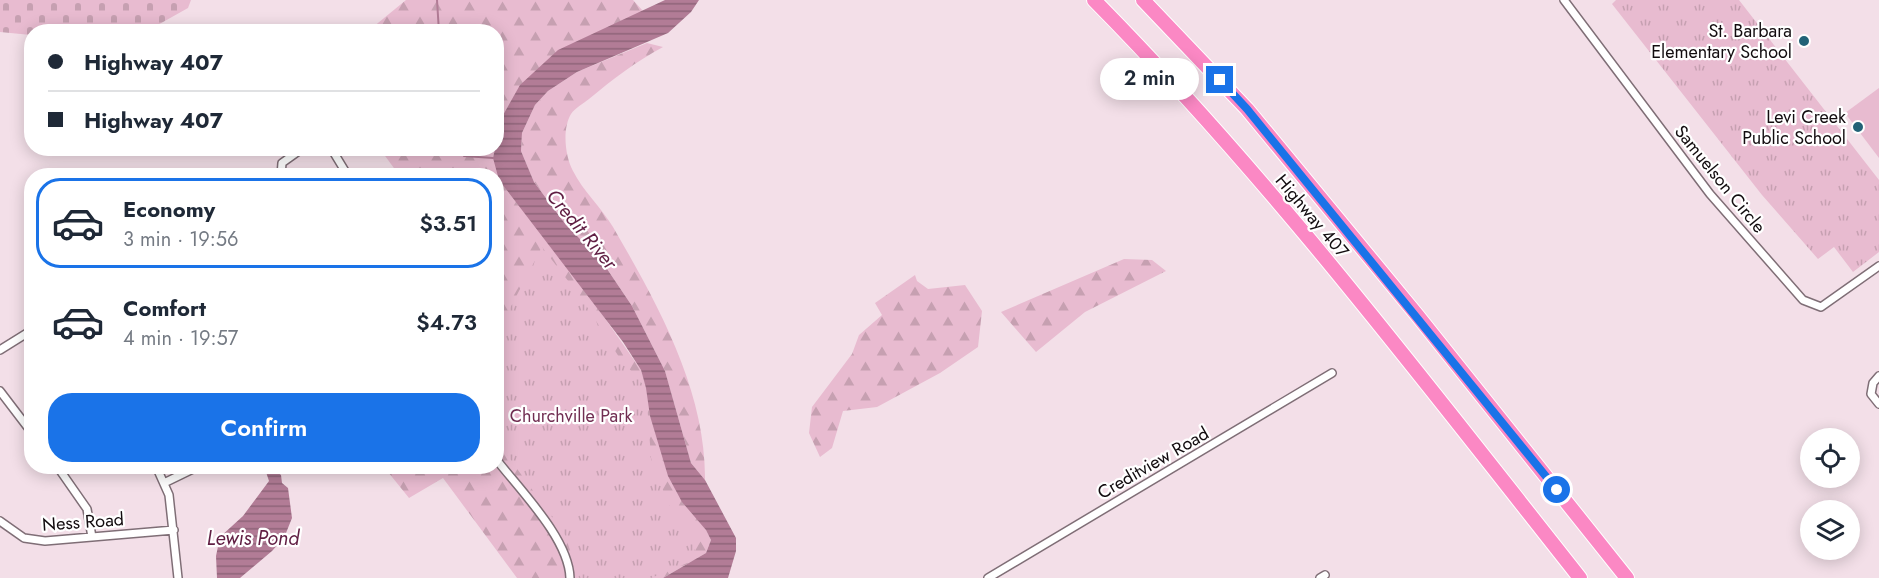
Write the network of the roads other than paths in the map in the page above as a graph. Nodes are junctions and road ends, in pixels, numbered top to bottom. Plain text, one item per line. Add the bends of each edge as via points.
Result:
1 (1094, 0) edge
2 (1143, 0) edge
3 (1564, 0) edge
4 (292, 156) edge
5 (282, 168) edge
6 (1879, 266) edge
7 (24, 335) edge
8 (0, 350) edge
9 (1332, 373) dead end
10 (1879, 376) edge
11 (0, 391) edge
12 (1879, 404) edge
13 (24, 422) edge
14 (504, 470) edge
15 (63, 474) edge
16 (160, 474) edge
17 (183, 474) edge
18 (164, 483) junction
19 (0, 521) edge
20 (174, 530) junction
21 (92, 537) junction
22 (177, 578) edge
23 (570, 578) edge
24 (988, 578) edge
25 (1580, 578) edge
26 (1627, 578) edge

1 - 25 highway, Highway 407 via 1218,132 1371,313
2 - 26 highway, Highway 407 via 1247,109
3 - 6 street, Samuelson Circle via 1703,185 1803,300 1821,307
4 - 5 street
7 - 8 street
9 - 24 street, Creditview Road
10 - 12 street via 1871,394
11 - 13 street
14 - 23 street via 564,552
15 - 21 street via 87,509
16 - 18 street
17 - 18 street
18 - 20 street
19 - 21 street, Ness Road via 24,538 34,540
20 - 21 street, Ness Road
20 - 22 street

